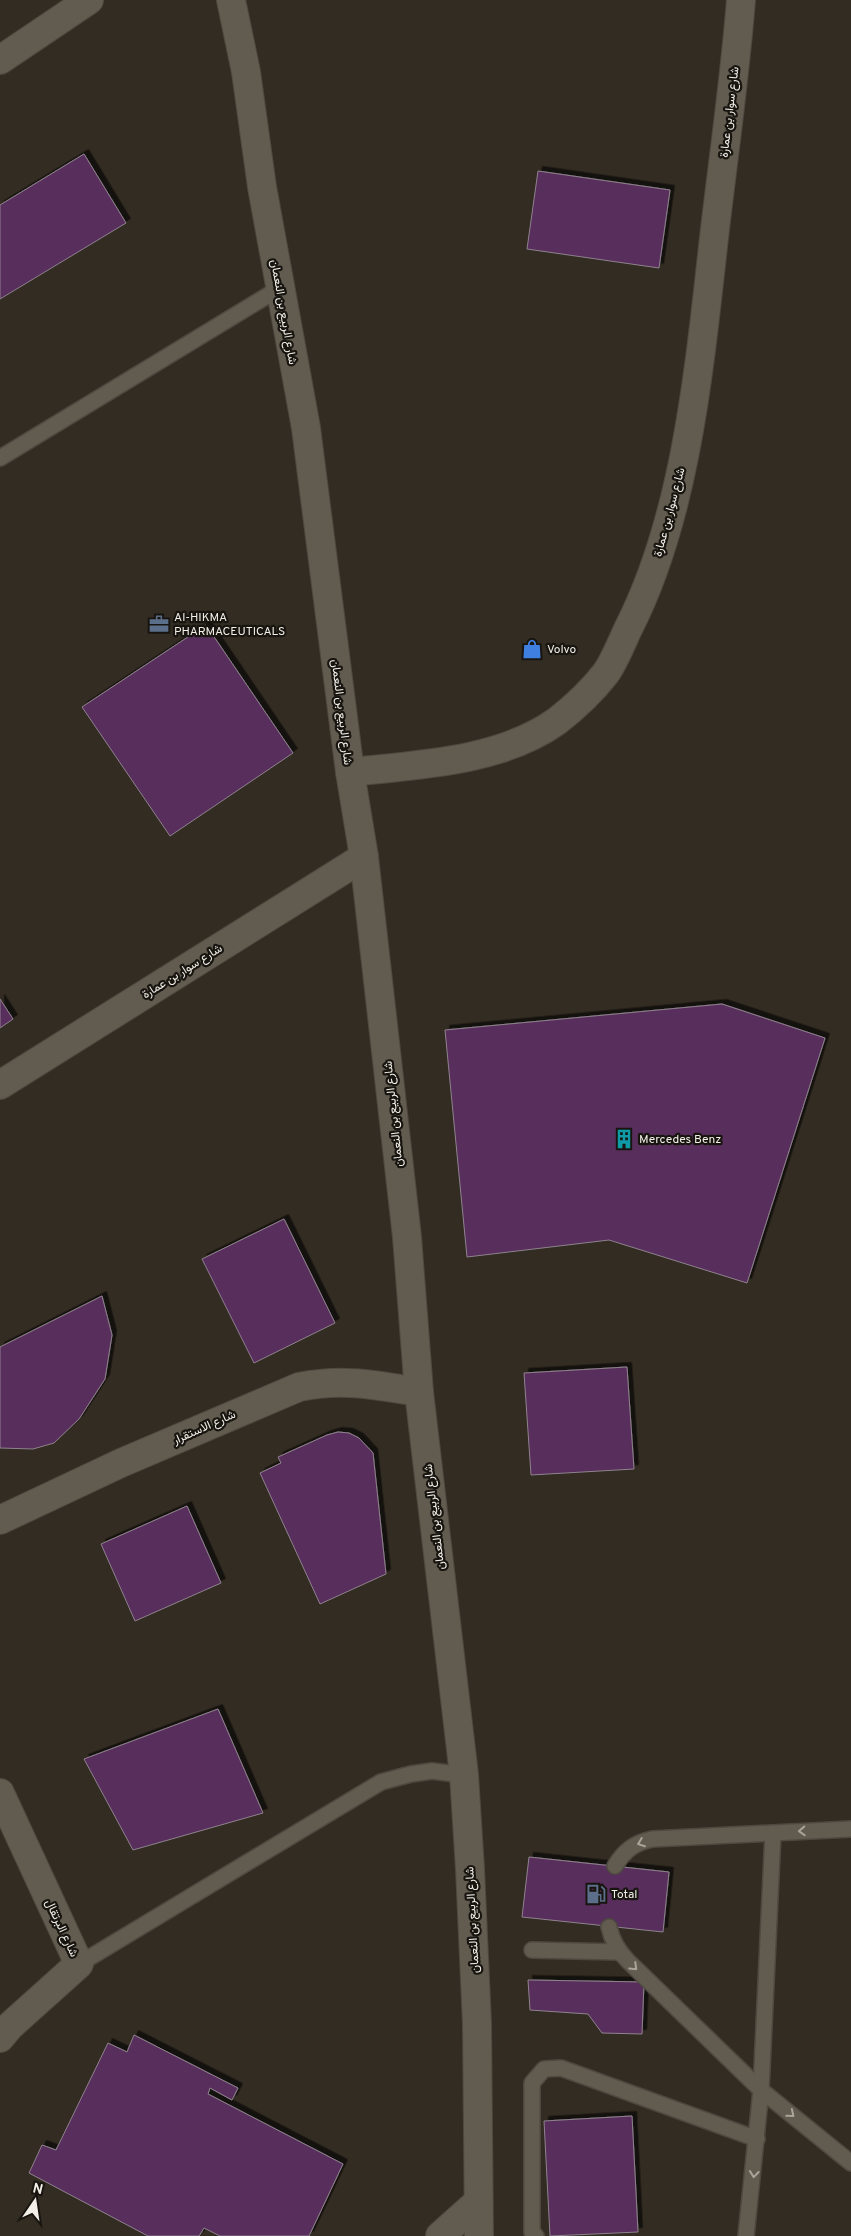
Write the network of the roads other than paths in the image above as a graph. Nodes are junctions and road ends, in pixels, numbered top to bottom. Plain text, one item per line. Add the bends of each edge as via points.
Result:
1 (89, 0) edge
2 (232, 0) edge
3 (741, 0) edge
4 (0, 60) edge
5 (280, 288) junction
6 (0, 458) edge
7 (350, 772) junction
8 (364, 857) junction
9 (0, 1084) edge
10 (419, 1392) junction
11 (0, 1520) edge
12 (464, 1775) junction
13 (0, 1793) edge
14 (851, 1829) edge
15 (772, 1833) junction
16 (615, 1866) dead end
17 (609, 1926) dead end
18 (532, 1950) dead end
19 (619, 1952) junction
20 (79, 1964) junction
21 (0, 2038) edge
22 (762, 2090) junction
23 (758, 2139) junction
24 (851, 2163) edge
25 (478, 2202) junction
26 (440, 2236) edge
27 (479, 2236) edge
28 (536, 2236) edge
29 (746, 2236) edge

1 - 4 street
2 - 5 street, شارع الربيع بن النعمان
3 - 7 street, شارع سوار بن عمارة via 701,347 679,481 654,569 630,627 606,672 582,700 530,737 503,748 429,764
5 - 6 lane
5 - 7 street, شارع الربيع بن النعمان via 306,428
7 - 8 street, شارع الربيع بن النعمان
8 - 9 street, شارع سوار بن عمارة
8 - 10 street, شارع الربيع بن النعمان via 407,1237
10 - 11 street, شارع الاستقرار via 344,1381 299,1387 121,1463
10 - 12 street, شارع الربيع بن النعمان
12 - 20 lane via 432,1771 381,1782
12 - 25 street, شارع الربيع بن النعمان via 477,2024
13 - 20 street, شارع البرتقال
14 -> 15 lane
15 -> 16 lane via 652,1839 629,1848
15 - 22 lane
17 - 19 lane
18 - 19 lane
19 -> 22 lane
20 - 21 street, شارع البرتقال
22 - 23 lane
22 -> 24 lane
23 - 28 lane via 561,2068 544,2069 532,2083 532,2232
23 -> 29 lane
25 - 26 street
25 - 27 street, شارع الربيع بن النعمان

